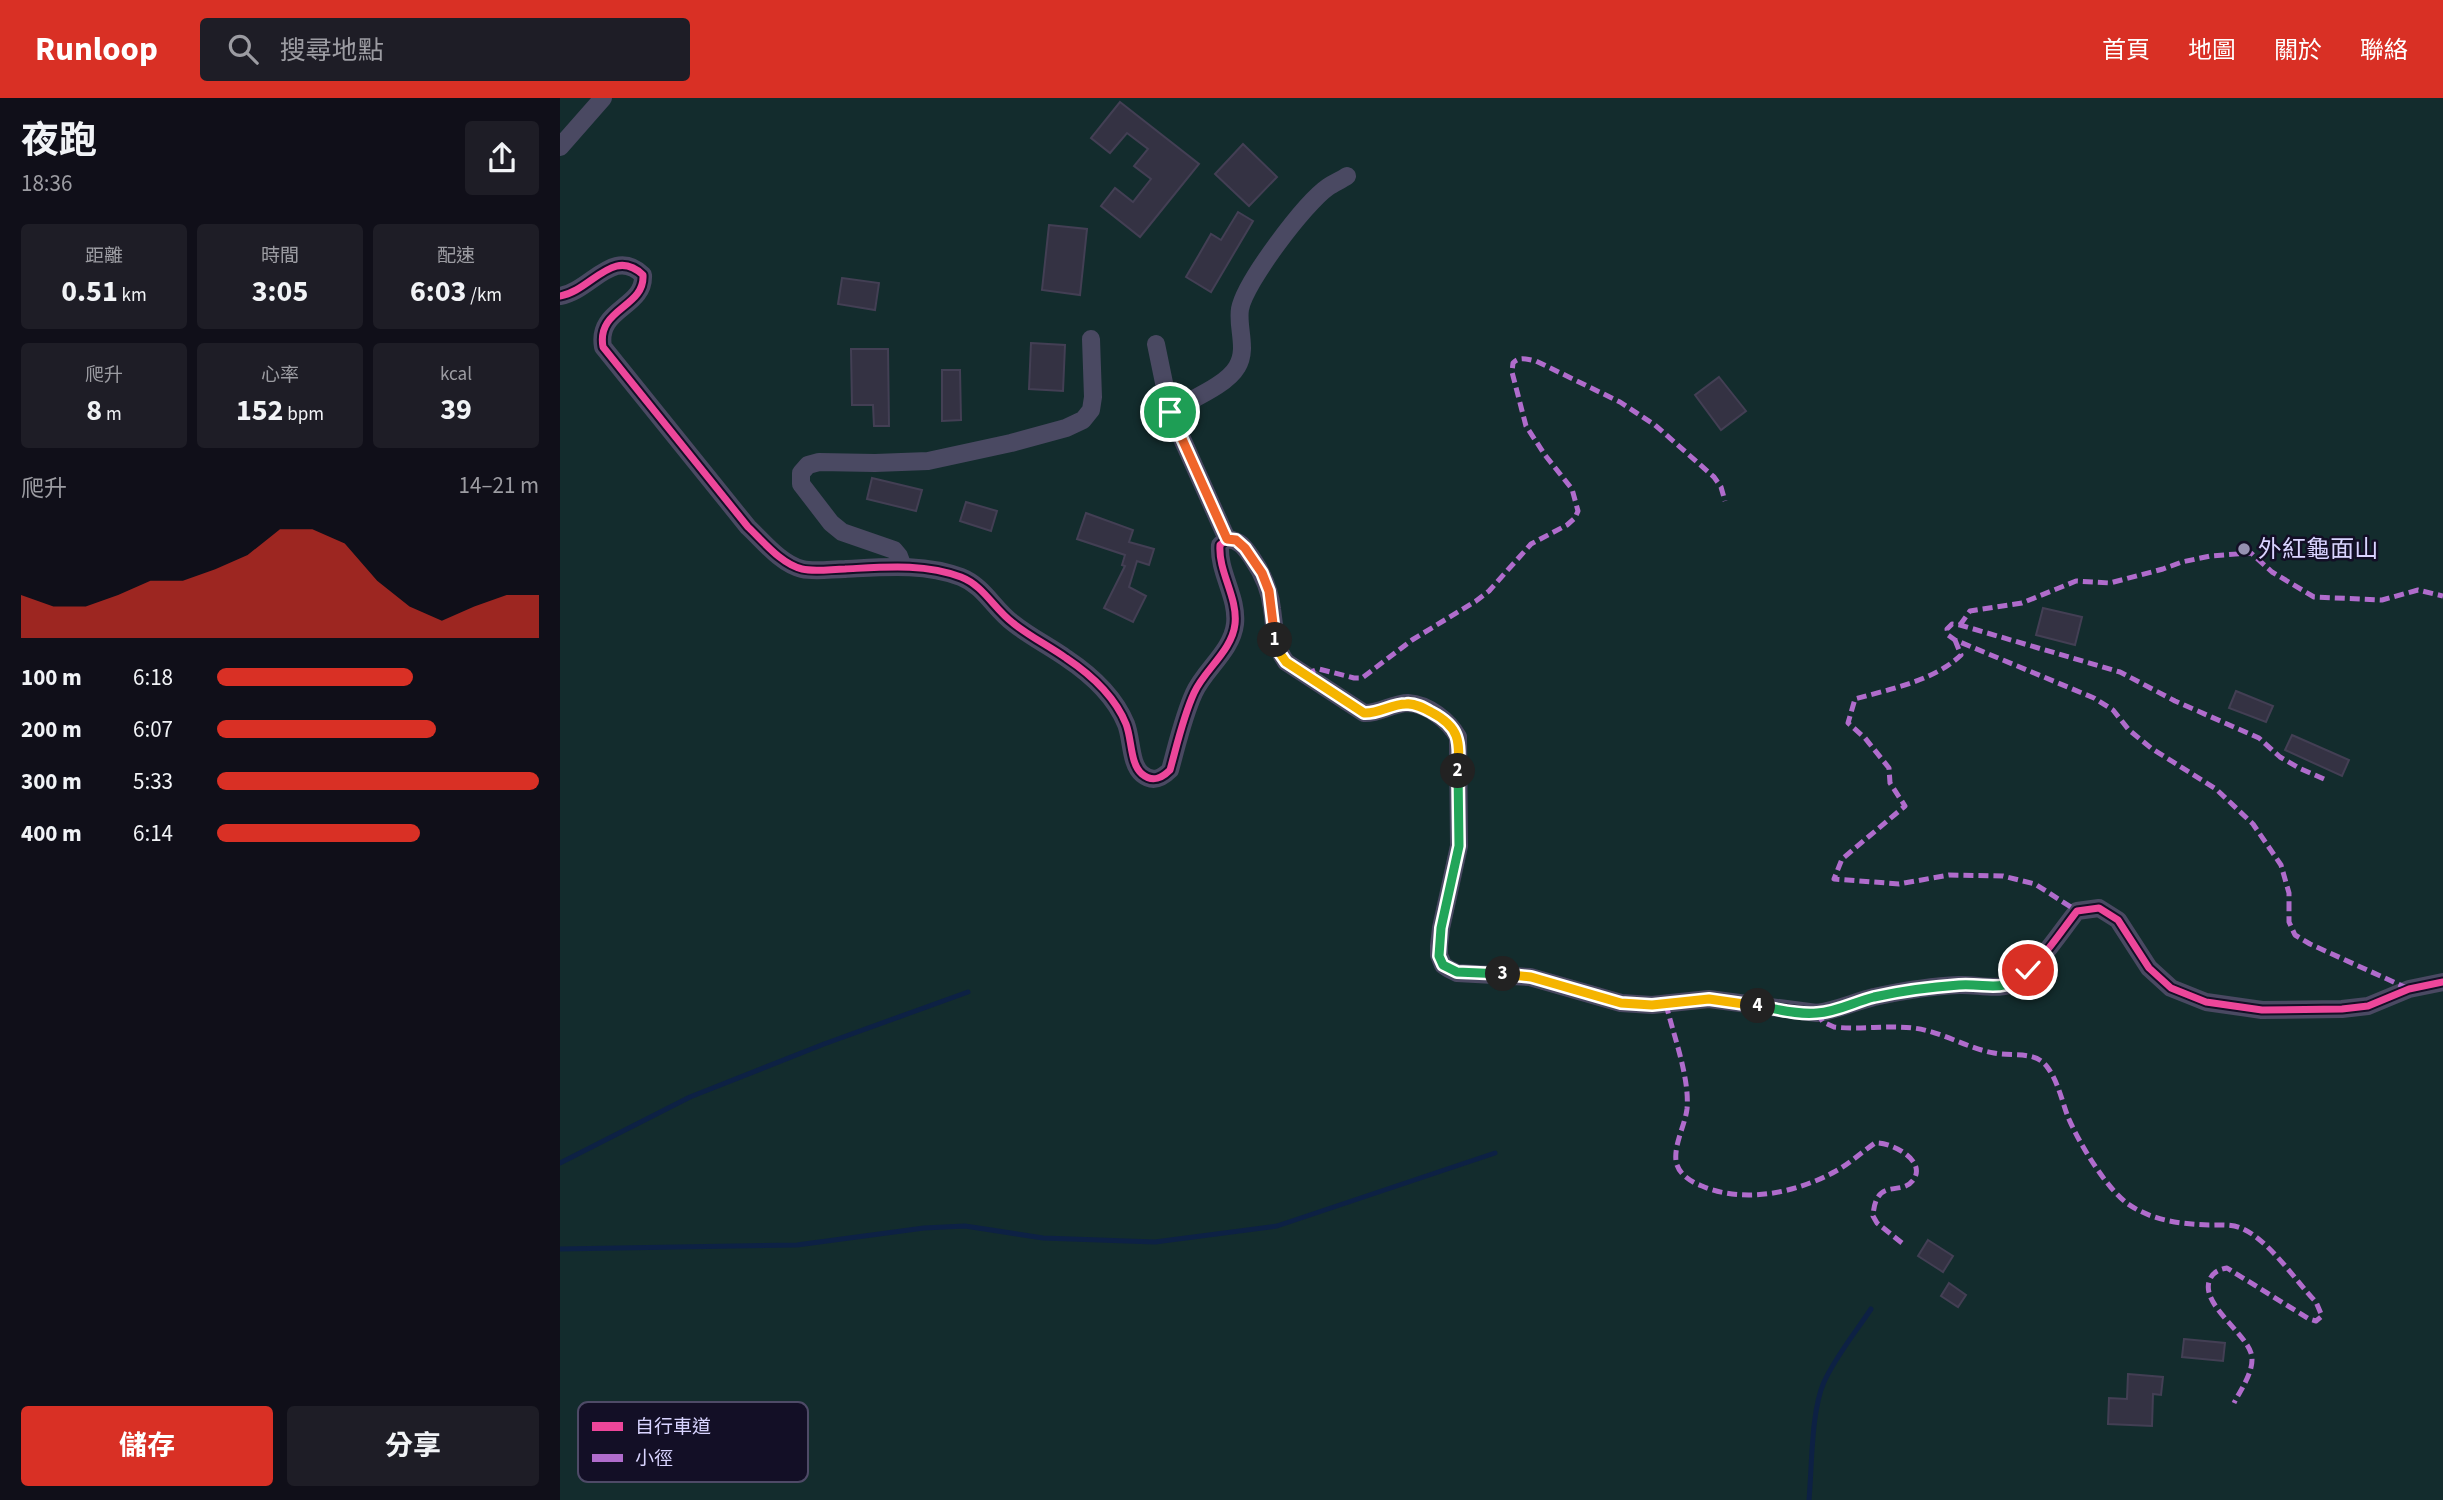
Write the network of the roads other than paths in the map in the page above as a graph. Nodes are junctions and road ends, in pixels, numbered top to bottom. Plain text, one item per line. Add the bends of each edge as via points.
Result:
1 (603, 98) edge
2 (560, 147) edge
3 (1347, 176) dead end
4 (560, 296) edge
5 (1091, 339) dead end
6 (1156, 344) dead end
7 (1170, 412) junction
8 (1227, 539) junction
9 (903, 567) junction
10 (2443, 982) edge

1 - 2 street
3 - 7 street via 1313,201 1272,251 1242,300 1241,360 1236,370
4 - 9 street via 613,267 635,267 643,275 644,285 609,318 601,337 603,347 748,527 773,551 802,569
5 - 9 street via 1093,397 1083,421 928,461 818,461 801,473 801,484 831,523 842,532 894,550
6 - 7 street
7 - 8 street
8 - 9 street via 1220,545 1219,555 1235,623 1194,691 1170,770 1161,778 1150,779 1135,764 1127,725 1117,707 1080,667 1012,622 963,578 929,568
8 - 10 street via 1245,548 1262,573 1269,591 1274,636 1286,662 1364,713 1408,703 1421,706 1452,726 1458,737 1461,829 1439,956 1443,965 1457,972 1531,977 1621,1003 1709,999 1817,1013 1930,987 2004,986 2028,970 2077,911 2099,908 2118,920 2149,968 2171,988 2206,1002 2262,1010 2342,1009 2368,1006 2409,989

